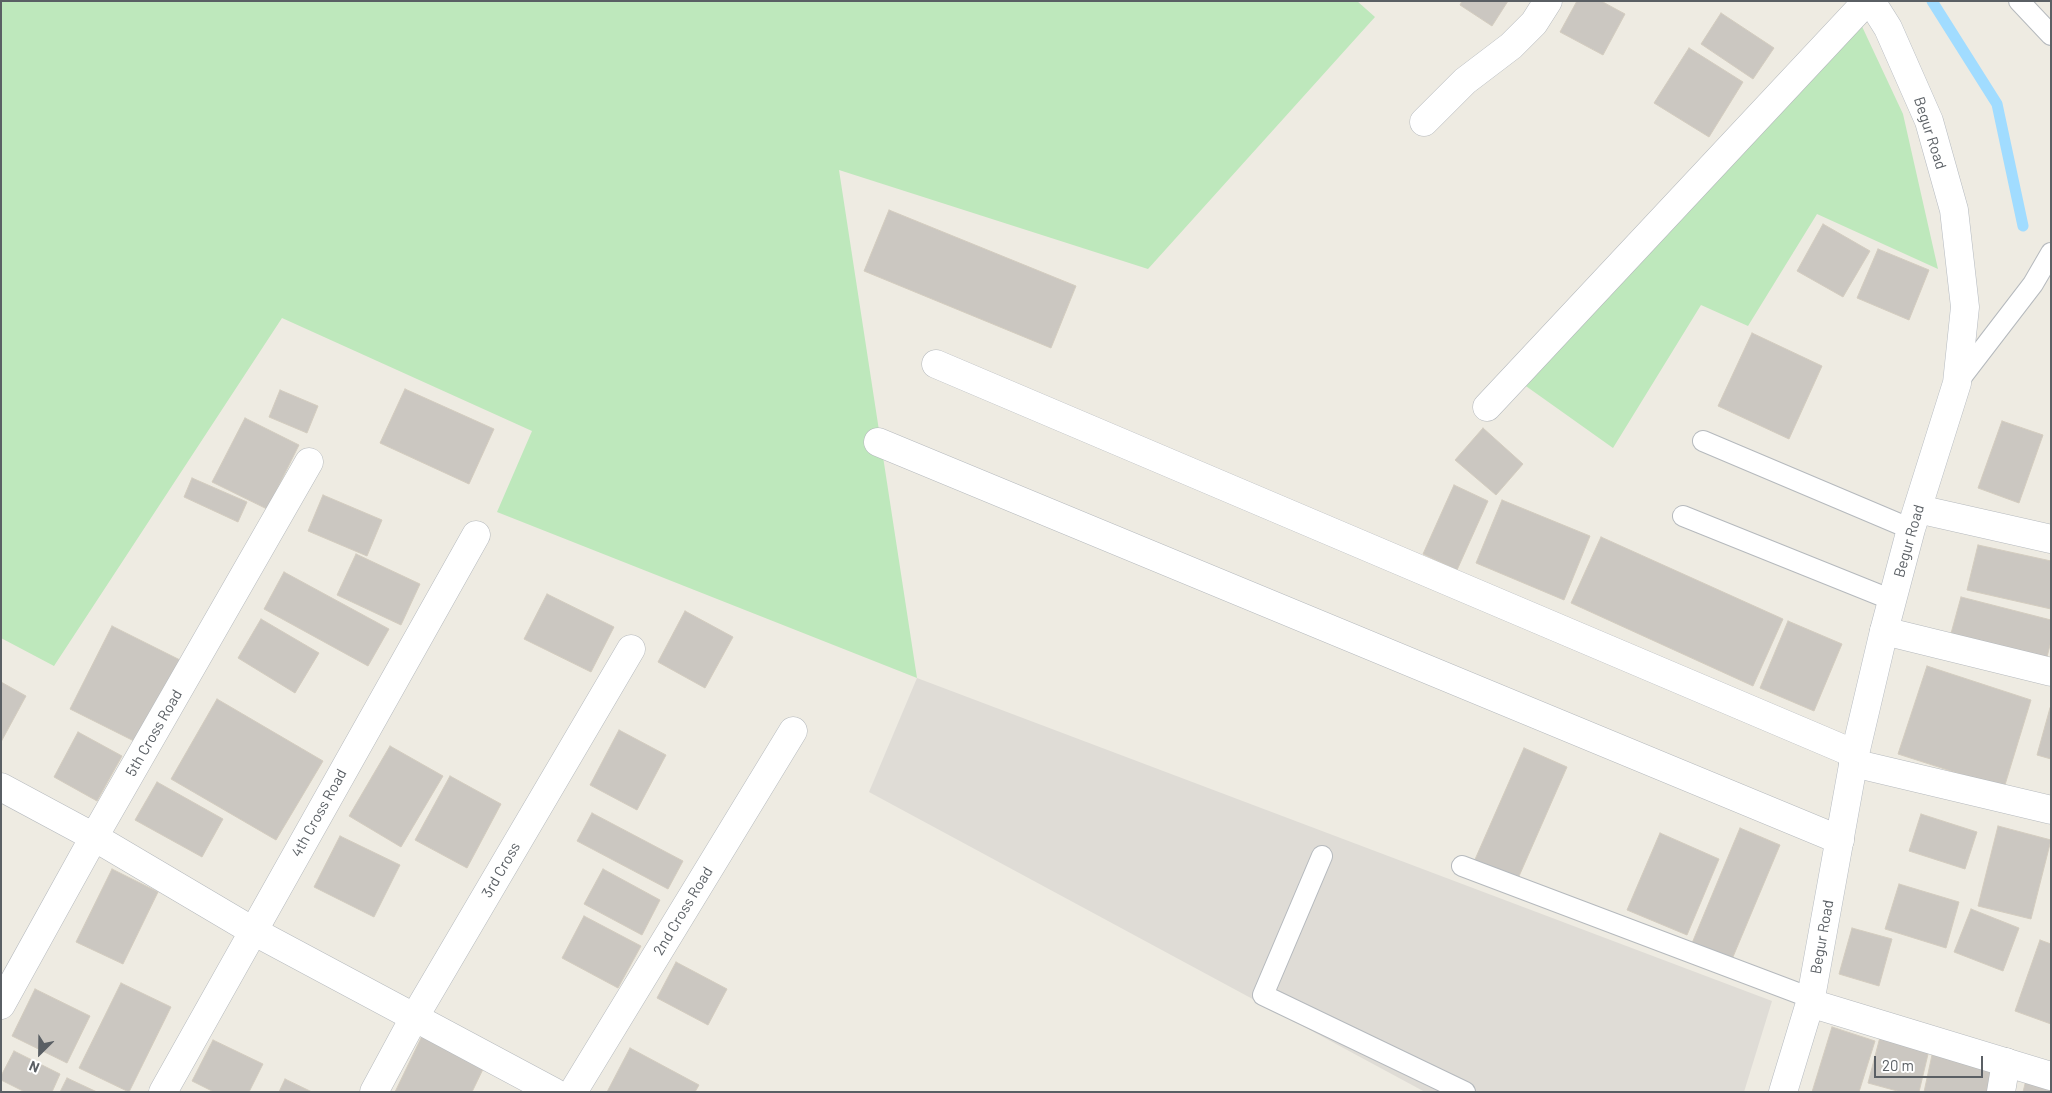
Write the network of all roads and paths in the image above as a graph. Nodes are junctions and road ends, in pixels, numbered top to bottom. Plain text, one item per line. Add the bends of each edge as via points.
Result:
1 (1548, 1) edge
2 (1866, 1) edge
3 (1872, 1) edge
4 (2019, 1) edge
5 (2051, 35) edge
6 (1424, 122) dead end
7 (2051, 253) edge
8 (936, 364) dead end
9 (1957, 383) junction
10 (1487, 407) dead end
11 (1703, 441) dead end
12 (878, 442) dead end
13 (309, 462) dead end
14 (1684, 516) dead end
15 (1914, 519) junction
16 (476, 535) dead end
17 (2051, 539) edge
18 (1892, 600) junction
19 (1884, 631) junction
20 (631, 649) dead end
21 (2051, 672) edge
22 (793, 731) dead end
23 (1854, 759) junction
24 (1, 787) edge
25 (2051, 810) edge
26 (94, 837) junction
27 (1840, 840) junction
28 (1322, 856) dead end
29 (1462, 866) dead end
30 (253, 931) junction
31 (1810, 1001) junction
32 (1, 1005) edge
33 (414, 1018) junction
34 (2006, 1062) junction
35 (2051, 1076) edge
36 (163, 1092) edge
37 (374, 1092) edge
38 (554, 1092) edge
39 (573, 1092) edge
40 (1464, 1092) edge
41 (1783, 1092) edge
42 (2001, 1092) edge

1 - 6 street via 1534,23 1511,46 1465,80
2 - 10 street
3 - 9 street, Begur Road via 1888,28 1929,121 1954,210 1965,307
4 - 5 lane
7 - 9 lane via 2033,284
8 - 23 street
9 - 15 street, Begur Road
11 - 15 lane
12 - 27 street
13 - 26 street, 5th Cross Road
14 - 18 lane
15 - 17 street
15 - 18 street, Begur Road
16 - 30 street, 4th Cross Road
18 - 19 street, Begur Road
19 - 21 street
19 - 23 street, Begur Road
20 - 33 street, 3rd Cross
22 - 39 street, 2nd Cross Road
23 - 25 street
23 - 27 street, Begur Road
24 - 26 street
26 - 30 street
26 - 32 street, 5th Cross Road
27 - 31 street, Begur Road
28 - 40 lane via 1263,995
29 - 31 lane
30 - 33 street
30 - 36 street, 4th Cross Road
31 - 34 street
31 - 41 street, Begur Road
33 - 37 street, 3rd Cross
33 - 38 street
34 - 35 street
34 - 42 street

